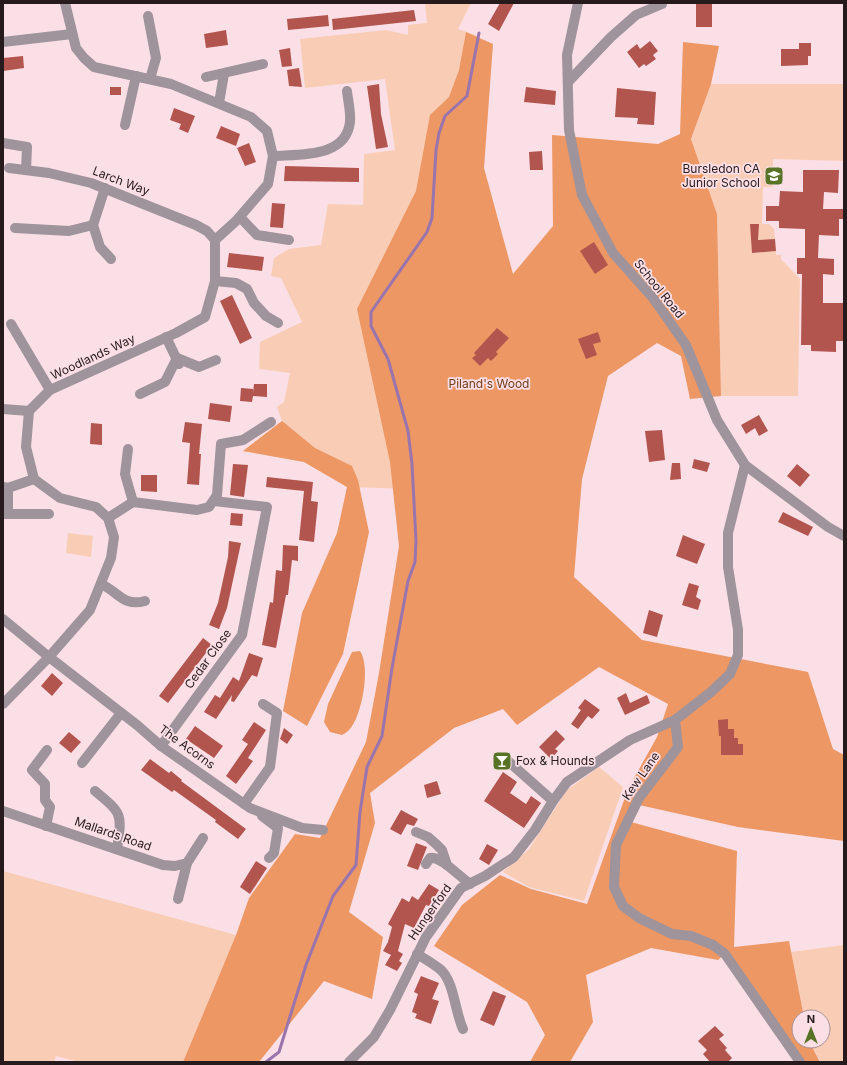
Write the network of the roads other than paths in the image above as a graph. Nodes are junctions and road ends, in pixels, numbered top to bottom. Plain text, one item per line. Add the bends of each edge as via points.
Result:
1 (65, 3) edge
2 (578, 3) edge
3 (662, 4) edge
4 (148, 16) dead end
5 (72, 34) junction
6 (3, 42) edge
7 (263, 64) dead end
8 (224, 74) junction
9 (136, 76) junction
10 (206, 77) dead end
11 (150, 79) junction
12 (568, 82) junction
13 (347, 91) dead end
14 (220, 103) junction
15 (125, 125) dead end
16 (3, 143) edge
17 (273, 156) junction
18 (9, 168) dead end
19 (26, 170) junction
20 (105, 188) junction
21 (240, 217) junction
22 (93, 225) junction
23 (16, 228) dead end
24 (215, 240) junction
25 (289, 240) dead end
26 (111, 259) dead end
27 (215, 281) junction
28 (278, 323) dead end
29 (11, 324) dead end
30 (166, 337) junction
31 (216, 360) dead end
32 (178, 361) junction
33 (50, 390) junction
34 (140, 394) dead end
35 (3, 409) edge
36 (29, 411) junction
37 (271, 422) dead end
38 (128, 449) dead end
39 (745, 465) junction
40 (34, 479) junction
41 (5, 488) edge
42 (214, 501) junction
43 (133, 502) junction
44 (6, 514) edge
45 (50, 514) dead end
46 (108, 518) junction
47 (844, 536) edge
48 (101, 584) junction
49 (145, 601) dead end
50 (3, 619) edge
51 (49, 657) junction
52 (3, 704) edge
53 (263, 704) dead end
54 (121, 712) junction
55 (675, 720) junction
56 (160, 746) junction
57 (47, 750) dead end
58 (509, 762) dead end
59 (82, 763) dead end
60 (95, 791) dead end
61 (553, 801) junction
62 (247, 806) junction
63 (3, 811) edge
64 (46, 826) junction
65 (323, 830) dead end
66 (416, 832) dead end
67 (203, 838) dead end
68 (117, 850) junction
69 (269, 858) dead end
70 (187, 863) junction
71 (426, 864) dead end
72 (447, 865) junction
73 (470, 884) junction
74 (178, 899) dead end
75 (417, 954) junction
76 (463, 1029) dead end
77 (349, 1062) edge
78 (800, 1062) edge

1 - 5 street
2 - 12 street, School Road via 567,55
3 - 12 street via 636,15
4 - 11 street via 156,58
5 - 6 street
5 - 9 street via 76,48 94,67
7 - 8 street
8 - 10 street
8 - 14 street
9 - 11 street
9 - 15 street
11 - 14 street via 171,84
12 - 39 street, School Road via 569,130 582,195 613,253 653,298 686,345 717,420
13 - 17 street via 351,120 348,133 337,146 328,150
14 - 17 street via 251,117 266,131
16 - 19 street via 27,147
17 - 21 street via 268,184
18 - 19 street, Larch Way
19 - 20 street, Larch Way via 84,181
20 - 22 street
20 - 24 street, Larch Way via 196,224
21 - 24 street
21 - 25 street via 257,235
22 - 23 street via 69,231
22 - 26 street via 100,248
24 - 27 street, Woodlands Way
27 - 28 street via 236,283 247,289 254,303 266,316
27 - 30 street, Woodlands Way via 205,317
29 - 33 street
30 - 32 street
30 - 33 street, Woodlands Way
31 - 32 street via 199,367
32 - 34 street via 165,382
33 - 36 street, Woodlands Way
35 - 36 street
36 - 40 street via 26,447
37 - 42 street via 243,440 221,444 219,481
38 - 43 street via 125,474
39 - 47 street, School Road via 828,527
39 - 55 street via 728,533 728,567 738,630 738,655 730,674
40 - 41 street
40 - 46 street via 60,498 96,507
41 - 44 street
42 - 43 street via 209,507 197,510
42 - 56 street, Cedar Close via 266,507 242,635
43 - 46 street
44 - 45 street
46 - 48 street via 114,537 112,558
48 - 49 street via 130,603
48 - 51 street via 90,610
50 - 51 street, The Acorns
51 - 52 street
51 - 54 street, The Acorns
53 - 62 street via 277,713 270,767
54 - 56 street, The Acorns
54 - 59 street
55 - 61 street, Hungerford via 630,740 567,782
55 - 78 street, Kew Lane via 678,747 639,798 616,845 614,887 623,906 639,918 672,934 696,938 713,945 725,954
56 - 62 street, The Acorns
57 - 64 street via 32,770 45,784 45,800 50,807
58 - 61 street
60 - 68 street via 115,807 119,815
61 - 73 street, Hungerford via 514,857
62 - 65 street, The Acorns via 302,828
62 - 69 street via 278,828 274,853
63 - 64 street, Mallards Road
64 - 68 street, Mallards Road
66 - 72 street via 428,837 442,850
67 - 70 street
68 - 70 street, Mallards Road via 163,865
70 - 74 street
71 - 72 street via 430,858 437,858
72 - 73 street
73 - 75 street, Hungerford via 462,888
75 - 76 street via 445,975
75 - 77 street, Hungerford via 390,1010 374,1036

